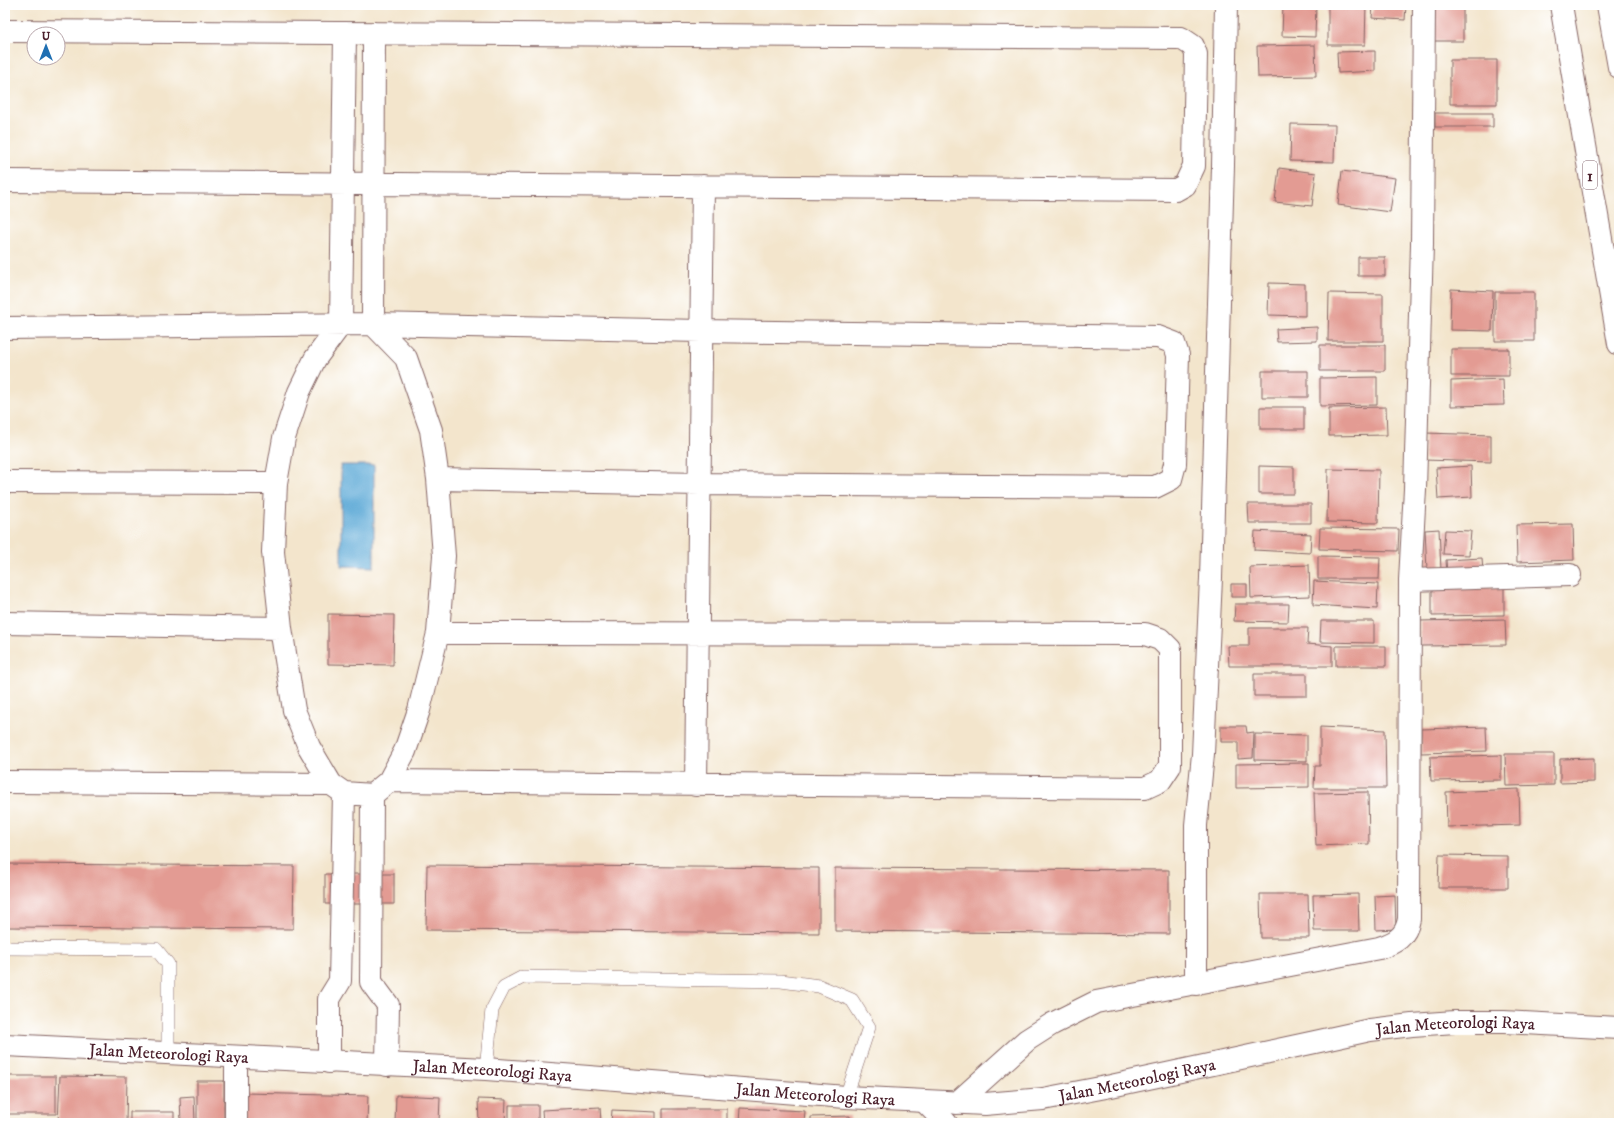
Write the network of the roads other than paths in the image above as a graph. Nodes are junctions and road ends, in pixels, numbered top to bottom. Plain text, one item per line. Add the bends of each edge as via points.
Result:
1 (1226, 5) edge
2 (1424, 5) edge
3 (1561, 5) edge
4 (1608, 5) edge
5 (5, 31) edge
6 (345, 33) junction
7 (374, 33) junction
8 (1619, 67) edge
9 (5, 180) edge
10 (343, 184) junction
11 (373, 184) junction
12 (703, 186) junction
13 (341, 324) junction
14 (373, 324) junction
15 (5, 328) edge
16 (701, 331) junction
17 (1619, 344) edge
18 (438, 479) junction
19 (5, 482) edge
20 (276, 483) junction
21 (700, 484) junction
22 (1570, 575) dead end
23 (1410, 580) junction
24 (5, 622) edge
25 (281, 628) junction
26 (438, 633) junction
27 (698, 633) junction
28 (389, 781) junction
29 (5, 782) edge
30 (696, 785) junction
31 (337, 789) junction
32 (372, 795) junction
33 (5, 948) edge
34 (340, 981) junction
35 (371, 982) junction
36 (1196, 984) junction
37 (1619, 1028) edge
38 (5, 1045) edge
39 (168, 1054) junction
40 (236, 1057) junction
41 (329, 1062) junction
42 (387, 1065) junction
43 (486, 1069) junction
44 (846, 1097) junction
45 (925, 1102) junction
46 (957, 1103) junction
47 (236, 1123) edge
48 (946, 1123) edge

1 - 36 main road via 1211,570 1203,754 1196,825
2 - 23 main road via 1422,244
3 - 17 main road, 1
4 - 8 main road
5 - 6 main road
6 - 7 main road
6 - 10 main road
7 - 11 main road
7 - 12 main road via 1181,38 1193,46 1196,54 1194,166 1185,185 1176,190
9 - 10 main road
10 - 11 main road
10 - 13 main road
11 - 12 main road
11 - 14 main road
12 - 16 main road
13 - 14 main road
13 - 15 main road
13 - 20 main road via 315,359 299,392 284,438
14 - 16 main road
14 - 18 main road via 406,358 431,430
16 - 21 main road
16 - 21 main road via 1158,337 1174,343 1178,355 1175,464 1171,479 1155,487
18 - 21 main road
18 - 26 main road via 444,556
19 - 20 main road
20 - 25 main road via 273,552
21 - 27 main road
22 - 23 main road
23 - 36 main road via 1407,929 1398,940 1379,948
24 - 25 main road
25 - 31 main road via 294,710 309,747
26 - 27 main road
26 - 28 main road via 419,710 405,751
27 - 30 main road
27 - 30 main road via 1145,634 1160,639 1170,649 1170,766 1160,781 1146,788
28 - 30 main road
28 - 32 main road
29 - 31 main road
31 - 32 main road
31 - 34 main road
32 - 35 main road
33 - 39 lane via 156,949 168,964
34 - 35 main road
34 - 41 main road via 329,999
35 - 42 main road via 388,1005
36 - 46 main road via 1096,1002 1073,1013 1028,1040
37 - 46 main road, Jalan Meteorologi Raya via 1504,1022 1412,1025 1370,1030 1043,1099
38 - 39 main road, Jalan Meteorologi Raya
39 - 40 main road, Jalan Meteorologi Raya
40 - 41 main road, Jalan Meteorologi Raya
40 - 47 main road
41 - 42 main road, Jalan Meteorologi Raya
42 - 43 main road, Jalan Meteorologi Raya
43 - 44 main road, Jalan Meteorologi Raya
43 - 44 lane via 492,1010 504,987 523,977 781,981 819,986 852,1000 869,1027
44 - 45 main road, Jalan Meteorologi Raya
45 - 46 main road, Jalan Meteorologi Raya
45 - 48 main road

